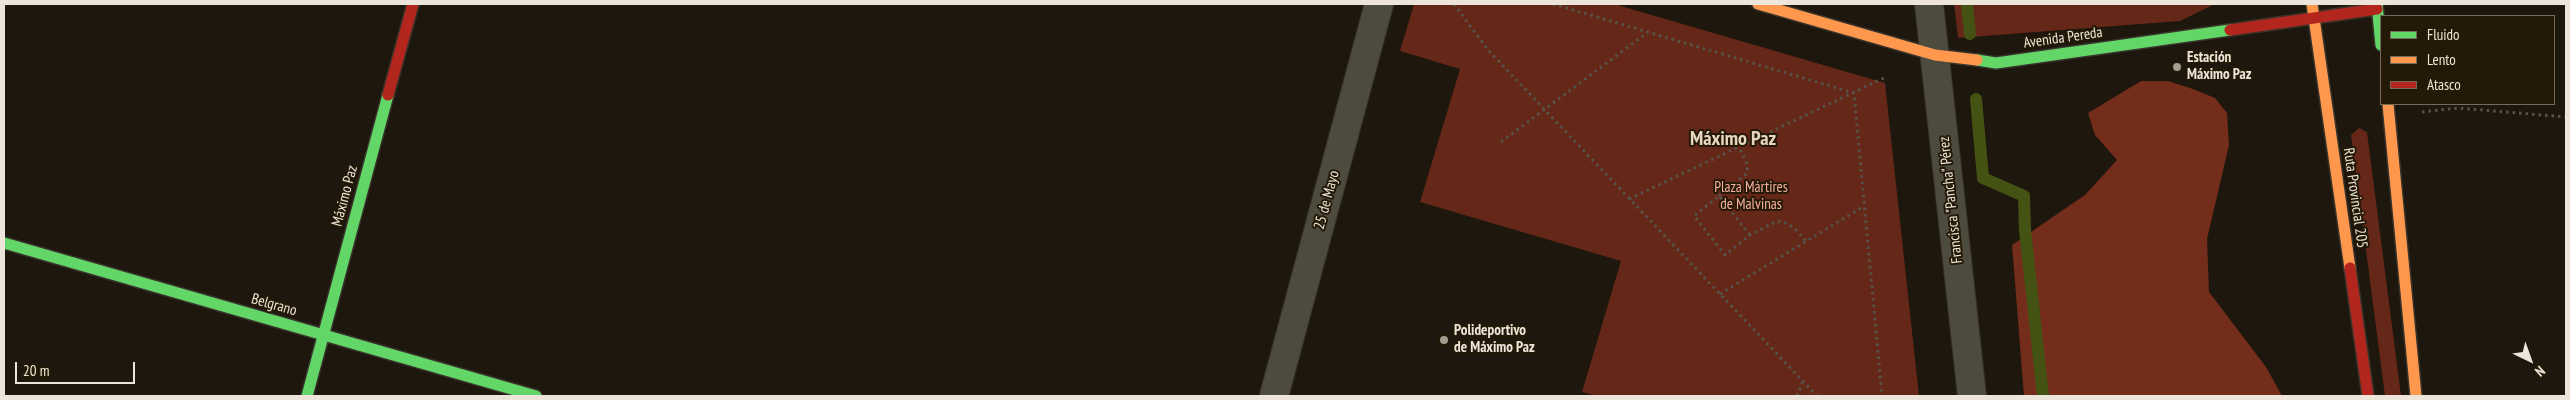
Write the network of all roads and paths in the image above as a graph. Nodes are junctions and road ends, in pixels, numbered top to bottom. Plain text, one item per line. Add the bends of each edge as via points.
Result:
1 (413, 4) edge
2 (1380, 4) edge
3 (1454, 4) edge
4 (1553, 4) edge
5 (1758, 4) edge
6 (1929, 4) edge
7 (2312, 4) edge
8 (2377, 6) edge
9 (2313, 17) junction
10 (1649, 32) junction
11 (2380, 35) edge
12 (1934, 55) junction
13 (1854, 92) junction
14 (1544, 110) junction
15 (2389, 110) edge
16 (2566, 117) edge
17 (1501, 142) dead end
18 (1739, 147) junction
19 (1719, 196) junction
20 (1629, 199) junction
21 (1864, 206) junction
22 (1750, 235) junction
23 (1806, 241) junction
24 (4, 243) edge
25 (1720, 294) junction
26 (323, 335) junction
27 (1803, 381) junction
28 (307, 396) edge
29 (536, 396) edge
30 (1274, 396) edge
31 (1797, 396) edge
32 (1817, 396) edge
33 (1882, 396) edge
34 (1972, 396) edge
35 (2368, 396) edge
36 (2416, 396) edge

1 - 26 street, Máximo Paz
2 - 30 street, 25 de Mayo
3 - 14 path via 1488,50
4 - 10 path
5 - 12 street, Avenida Pereda
6 - 12 street, Francisca "Pancha" Pérez
7 - 9 street, Ruta Provincial 205
8 - 9 street, Avenida Pereda
8 - 11 street
9 - 12 street, Avenida Pereda via 1996,63
9 - 35 street, Ruta Provincial 205
10 - 13 path
10 - 14 path
12 - 13 path
12 - 34 street, Francisca "Pancha" Pérez
13 - 18 path
13 - 21 path
14 - 17 path
14 - 20 path
15 - 16 path via 2458,108
15 - 36 street
18 - 19 path via 1748,166 1746,174
18 - 20 path
19 - 22 path
19 - 22 path via 1694,216 1725,255
20 - 25 path
21 - 23 path
21 - 33 path
22 - 23 path via 1777,221 1795,228
23 - 25 path
24 - 26 street, Belgrano
25 - 27 path
26 - 28 street, Máximo Paz
26 - 29 street, Belgrano
27 - 31 path
27 - 32 path

